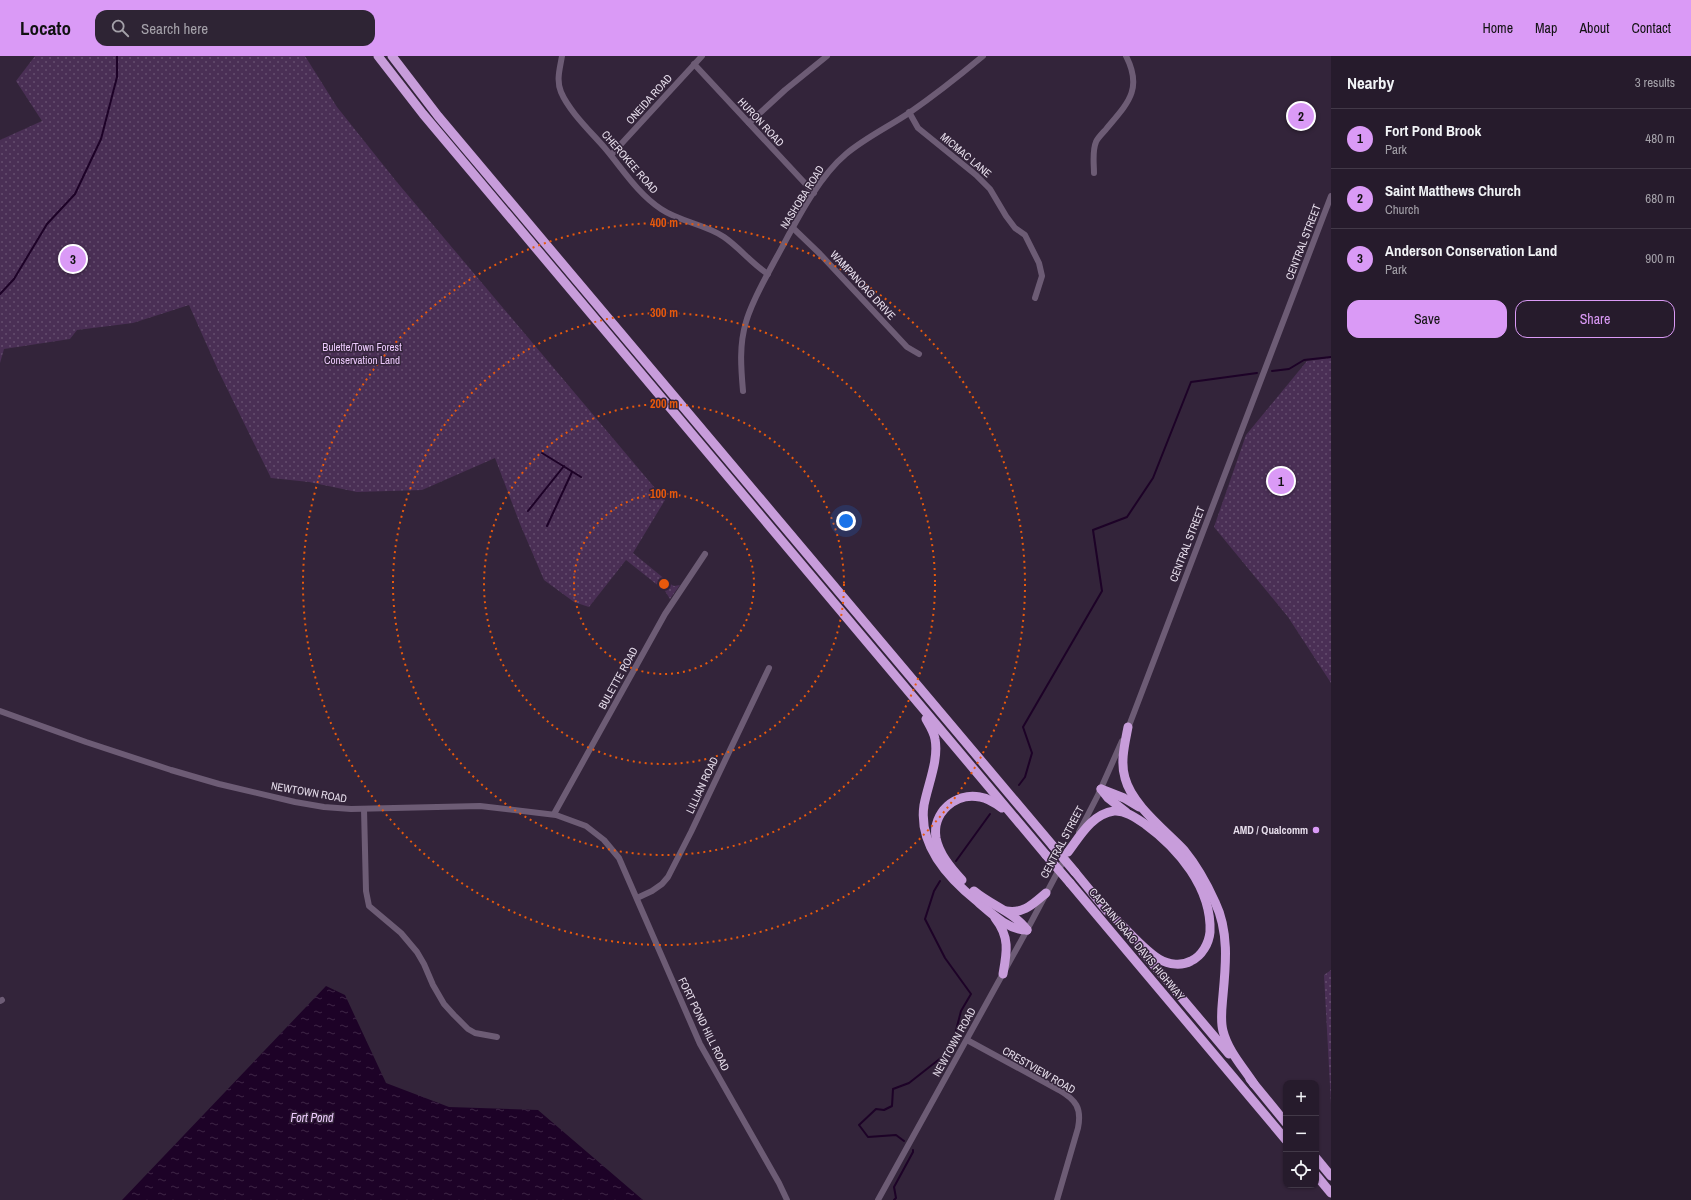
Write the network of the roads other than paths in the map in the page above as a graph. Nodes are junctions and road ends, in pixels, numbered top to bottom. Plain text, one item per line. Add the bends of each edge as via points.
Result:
1 (378, 56) edge
2 (392, 56) edge
3 (562, 56) edge
4 (702, 56) edge
5 (827, 56) edge
6 (983, 56) edge
7 (1126, 56) edge
8 (694, 64) junction
9 (909, 112) junction
10 (749, 123) junction
11 (611, 155) junction
12 (1094, 173) dead end
13 (814, 193) junction
14 (1331, 196) edge
15 (793, 228) junction
16 (768, 274) junction
17 (1035, 298) dead end
18 (919, 354) dead end
19 (743, 391) dead end
20 (705, 554) dead end
21 (769, 668) dead end
22 (918, 702) junction
23 (0, 711) edge
24 (1128, 727) junction
25 (1101, 789) junction
26 (364, 809) junction
27 (1148, 813) junction
28 (554, 814) junction
29 (1012, 814) junction
30 (1130, 815) junction
31 (614, 852) joint
32 (1068, 852) junction
33 (1046, 893) junction
34 (637, 898) junction
35 (1104, 907) junction
36 (989, 911) junction
37 (1005, 911) junction
38 (1027, 930) junction
39 (1003, 974) junction
40 (497, 1038) dead end
41 (967, 1040) junction
42 (1254, 1084) junction
43 (1283, 1119) edge
44 (1283, 1136) edge
45 (1319, 1162) edge
46 (1331, 1176) edge
47 (1319, 1179) edge
48 (1331, 1193) edge
49 (787, 1200) edge
50 (878, 1200) edge
51 (1057, 1200) edge

1 - 22 highway via 423,114
2 - 35 highway, CAPTAIN ISAAC DAVIS HIGHWAY, bridge via 438,116
3 - 11 street, CHEROKEE ROAD via 558,81 561,92 583,124
4 - 8 street, ONEIDA ROAD
5 - 10 street via 806,71
6 - 9 street, NASHOBA ROAD via 943,89
7 - 12 street via 1134,77 1133,88 1128,104 1096,142
8 - 10 street, HURON ROAD
8 - 11 street, ONEIDA ROAD
9 - 13 street, NASHOBA ROAD via 845,155 830,169
9 - 17 street, MICMAC LANE via 918,128 990,189 1015,228 1025,235 1039,263 1042,276
10 - 13 street, HURON ROAD
11 - 16 street, CHEROKEE ROAD via 644,197 678,219 707,228 722,236
13 - 15 street, NASHOBA ROAD
14 - 24 street, CENTRAL STREET
15 - 16 street, NASHOBA ROAD
15 - 18 street, WAMPANOAG DRIVE via 908,347
16 - 19 street, NASHOBA ROAD via 746,322 740,364
20 - 28 street, BULETTE ROAD via 665,614
21 - 34 street, LILLIAN ROAD via 668,877 652,891
22 - 29 highway, CAPTAIN ISAAC DAVIS HIGHWAY
22 - 36 highway via 933,731 936,746 924,806 923,820 929,844 944,869
23 - 26 street, NEWTOWN ROAD via 100,747 219,784 295,802 324,807
24 - 25 street, CENTRAL STREET
24 - 27 highway via 1123,760 1124,778 1130,793
25 - 27 highway via 1124,798
25 - 30 highway via 1108,798
25 - 32 street, CENTRAL STREET
26 - 28 street, NEWTOWN ROAD via 480,806
26 - 40 street via 366,892 369,906 401,933 417,952 444,1004 457,1019 474,1033
27 - 42 highway via 1194,864 1217,904 1226,953 1223,1030 1231,1050
28 - 31 street, NEWTOWN ROAD via 586,826
29 - 37 highway via 982,797 966,797 950,803 943,810 936,829 940,849 958,875 981,897
29 - 44 highway, CAPTAIN ISAAC DAVIS HIGHWAY, bridge
30 - 32 highway via 1115,811 1098,817 1091,822
30 - 35 highway via 1161,837 1194,875 1206,902 1210,938 1195,960 1186,964 1168,963 1152,954
31 - 34 street, FORT POND HILL ROAD via 623,865
32 - 33 street, CENTRAL STREET
33 - 37 highway via 1025,910
33 - 38 street, NEWTOWN ROAD
34 - 49 street, FORT POND HILL ROAD via 700,1044
35 - 42 highway, CAPTAIN ISAAC DAVIS HIGHWAY
36 - 38 highway via 1007,925
36 - 39 highway via 997,920 1006,940
37 - 38 highway via 1021,922
38 - 39 street, NEWTOWN ROAD
39 - 41 street, NEWTOWN ROAD
41 - 50 street, NEWTOWN ROAD
41 - 51 street, CRESTVIEW ROAD via 1070,1096 1077,1105 1080,1119
42 - 43 highway, CAPTAIN ISAAC DAVIS HIGHWAY
45 - 46 highway
47 - 48 highway

